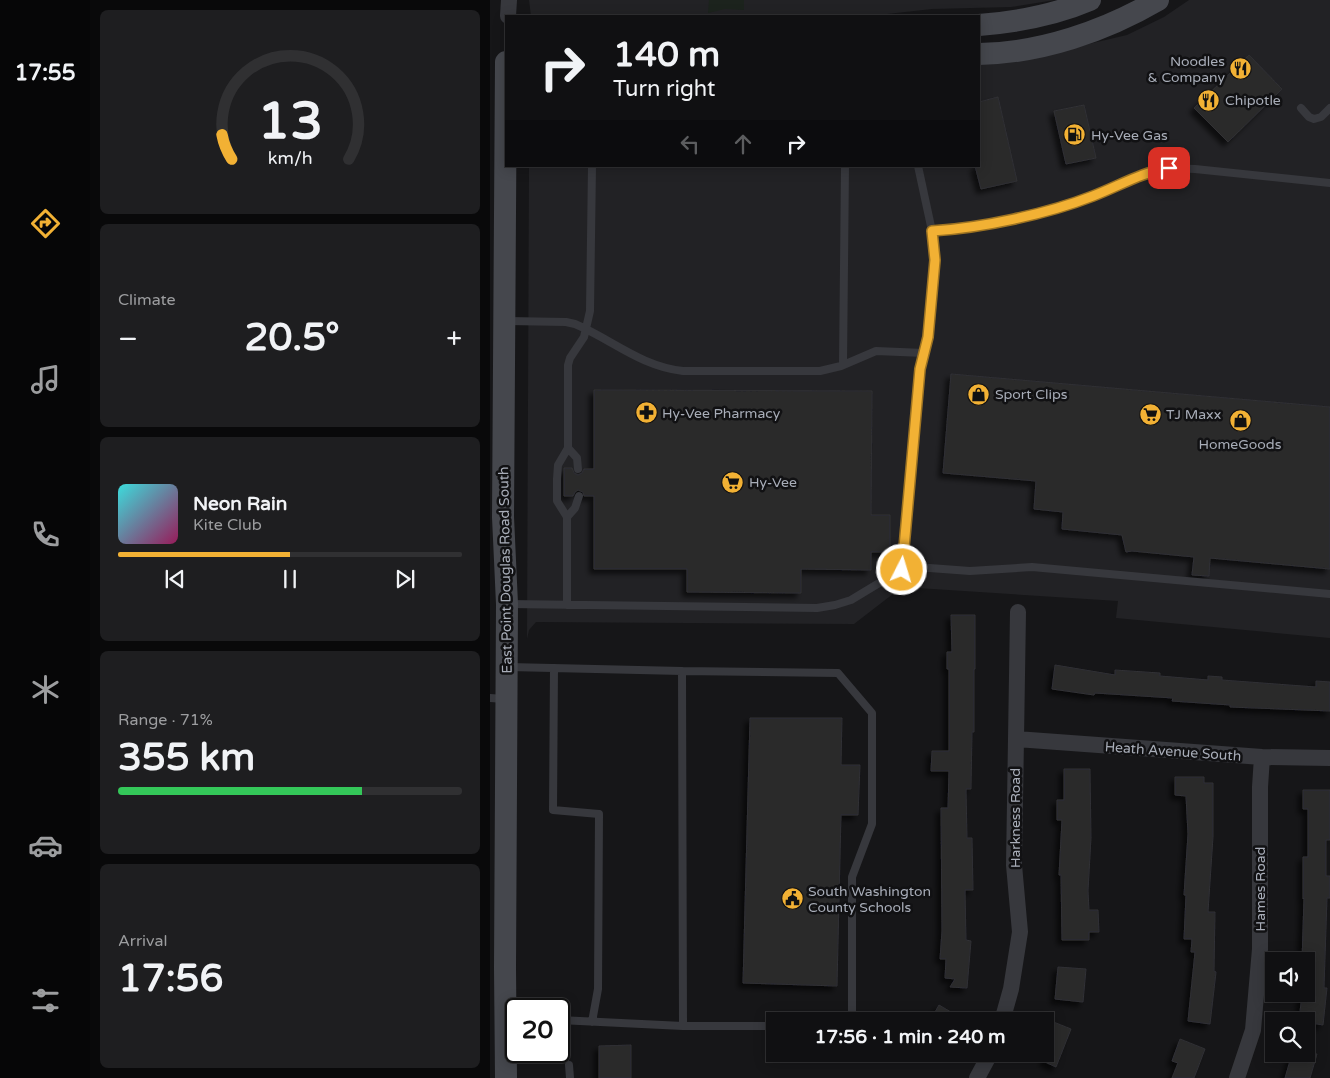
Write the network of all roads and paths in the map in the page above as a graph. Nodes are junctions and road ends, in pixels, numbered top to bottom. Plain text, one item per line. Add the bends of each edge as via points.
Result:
1 (509, 0) edge
2 (1090, 0) edge
3 (1158, 0) edge
4 (508, 15) edge
5 (980, 25) edge
6 (980, 54) edge
7 (1301, 108) dead end
8 (1330, 108) edge
9 (505, 167) edge
10 (511, 167) edge
11 (592, 167) edge
12 (845, 167) edge
13 (918, 167) edge
14 (1330, 182) edge
15 (505, 190) junction
16 (932, 231) junction
17 (504, 321) junction
18 (586, 329) junction
19 (924, 353) junction
20 (843, 366) junction
21 (568, 448) junction
22 (578, 468) dead end
23 (579, 496) dead end
24 (567, 517) junction
25 (902, 570) junction
26 (1330, 594) edge
27 (508, 604) junction
28 (567, 605) junction
29 (1018, 612) dead end
30 (507, 667) junction
31 (554, 668) junction
32 (682, 671) junction
33 (498, 698) edge
34 (1016, 739) junction
35 (1262, 758) junction
36 (1330, 758) edge
37 (510, 998) edge
38 (852, 1012) edge
39 (1004, 1012) edge
40 (570, 1021) edge
41 (592, 1022) junction
42 (683, 1026) junction
43 (766, 1026) edge
44 (986, 1062) edge
45 (507, 1063) edge
46 (569, 1065) dead end
47 (506, 1078) edge
48 (570, 1078) edge
49 (977, 1078) edge
50 (1238, 1078) edge

1 - 4 street
2 - 5 street via 1041,16
3 - 6 street via 1078,36 1035,48
7 - 8 lane via 1314,120
9 - 15 street, East Point Douglas Road South
10 - 15 street
11 - 18 lane via 591,305
12 - 20 lane
13 - 16 lane
14 - 16 lane via 1169,168 1147,173 1094,196 1052,209 963,228
15 - 17 street, East Point Douglas Road South
16 - 19 lane via 935,260
17 - 18 lane via 566,322
17 - 27 street, East Point Douglas Road South via 500,517
18 - 20 lane via 644,361 674,370 820,371
18 - 21 lane via 568,365
19 - 20 lane via 876,351
19 - 25 lane
21 - 22 lane via 577,458
21 - 24 lane via 557,468 558,501
23 - 24 lane
24 - 28 lane
25 - 26 lane via 919,567 975,572 1032,567
25 - 28 lane via 851,600 823,608
27 - 28 lane
27 - 30 street, East Point Douglas Road South
29 - 34 street, Harkness Road
30 - 31 lane
30 - 33 street, East Point Douglas Road South
31 - 32 lane
31 - 41 lane via 553,810 600,814 598,989
32 - 38 lane via 838,673 872,713 872,824 852,877
32 - 42 lane
33 - 37 street, East Point Douglas Road South
34 - 35 street, Heath Avenue South
34 - 39 street, Harkness Road via 1014,865 1020,932
35 - 36 street, Heath Avenue South
35 - 50 street, Hames Road via 1260,949 1253,1030
40 - 41 lane
41 - 42 lane
42 - 43 lane
44 - 49 street
45 - 47 street, East Point Douglas Road South
46 - 48 lane

